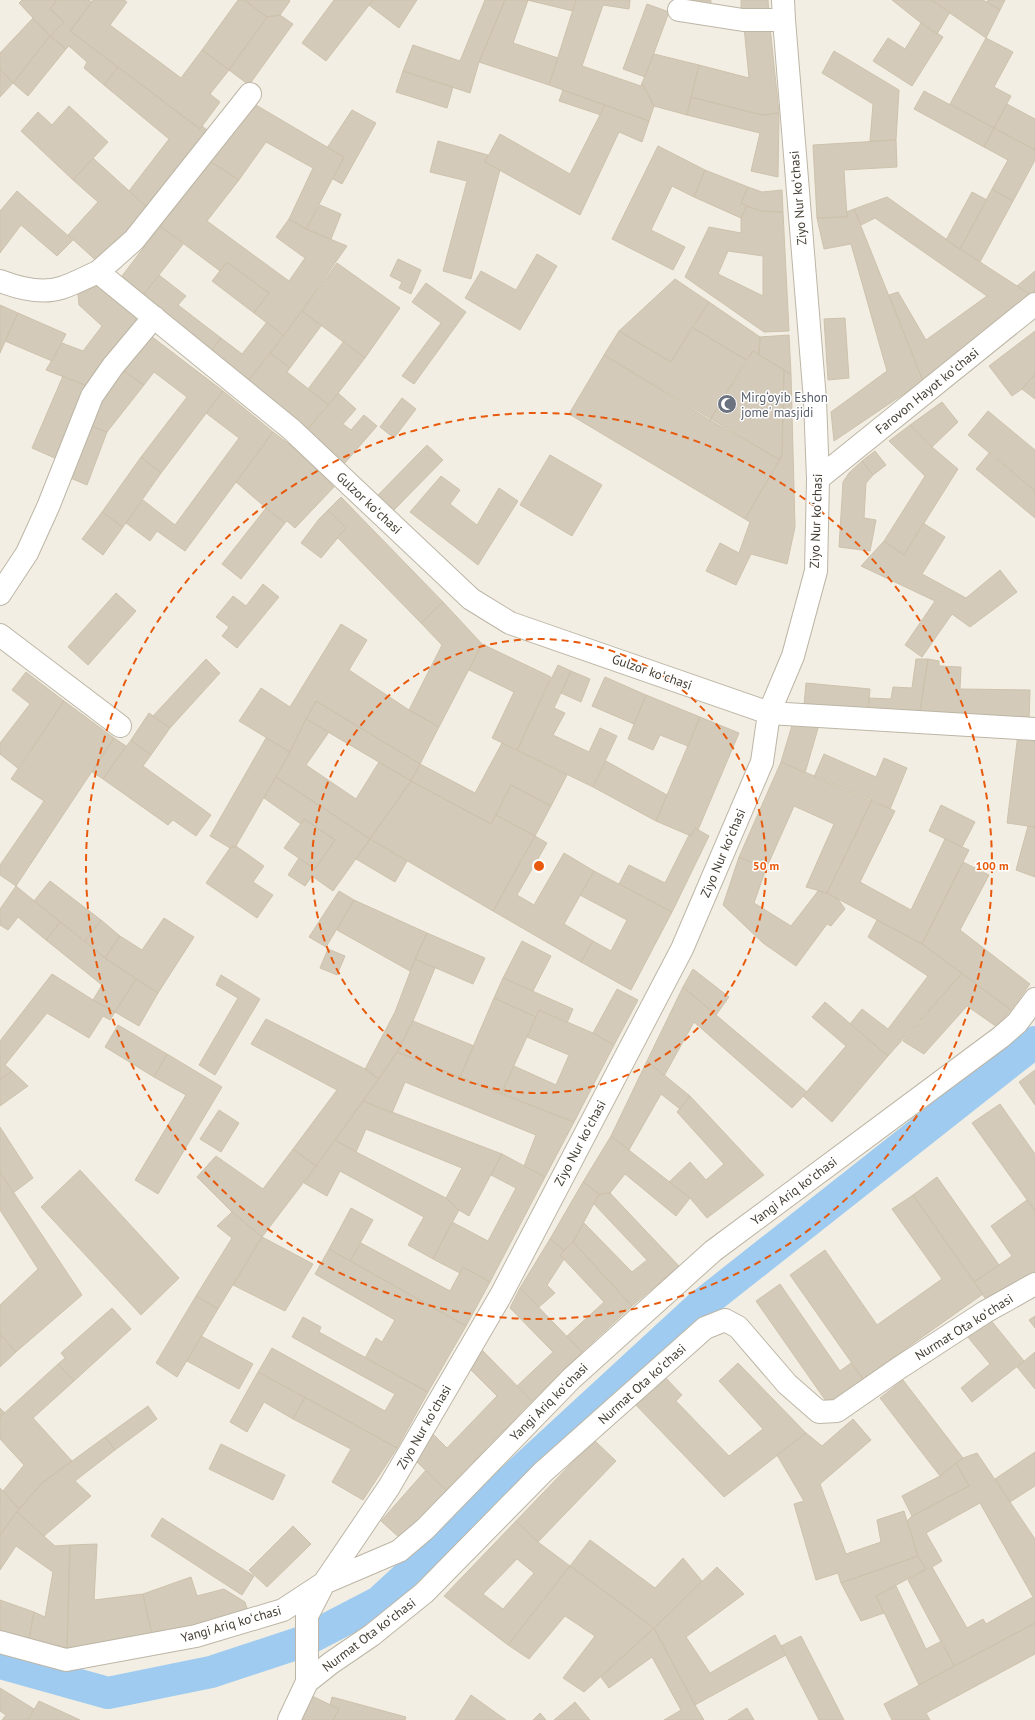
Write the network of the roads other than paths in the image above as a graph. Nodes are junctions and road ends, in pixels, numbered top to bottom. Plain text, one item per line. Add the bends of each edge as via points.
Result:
1 (679, 10) dead end
2 (784, 10) edge
3 (250, 94) dead end
4 (98, 272) junction
5 (0, 281) edge
6 (1035, 304) edge
7 (154, 317) junction
8 (818, 479) junction
9 (0, 594) edge
10 (0, 635) edge
11 (769, 713) junction
12 (120, 726) dead end
13 (1035, 729) edge
14 (1035, 999) edge
15 (1035, 1284) edge
16 (324, 1583) junction
17 (0, 1642) edge
18 (307, 1682) junction
19 (289, 1720) edge

1 - 2 street via 743,20
2 - 8 street, Ziyo Nur koʻchasi via 815,400
3 - 4 street via 134,240
4 - 5 street via 60,289 38,290
4 - 7 street, Gulzor koʻchasi
6 - 8 street, Farovon Hayot koʻchasi
7 - 9 street via 113,366 92,396 27,553
7 - 11 street, Gulzor koʻchasi via 291,429 471,600 488,611 510,623
8 - 11 street, Ziyo Nur koʻchasi via 816,571 793,656
10 - 12 street
11 - 13 street, Gulzor koʻchasi
11 - 16 street, Ziyo Nur koʻchasi via 762,762 682,949 500,1295 389,1487
14 - 16 street, Yangi Ariq koʻchasi via 1001,1037 713,1251 572,1378 425,1529 399,1551
15 - 18 street, Nurmat Ota koʻchasi via 985,1312 837,1411 819,1412 787,1384 738,1326 725,1320 705,1328 543,1472 424,1593
16 - 17 street, Yangi Ariq koʻchasi via 283,1610 196,1636 106,1653 66,1660
16 - 18 street, Ziyo Nur koʻchasi via 307,1616
18 - 19 street, Nurmat Ota koʻchasi

